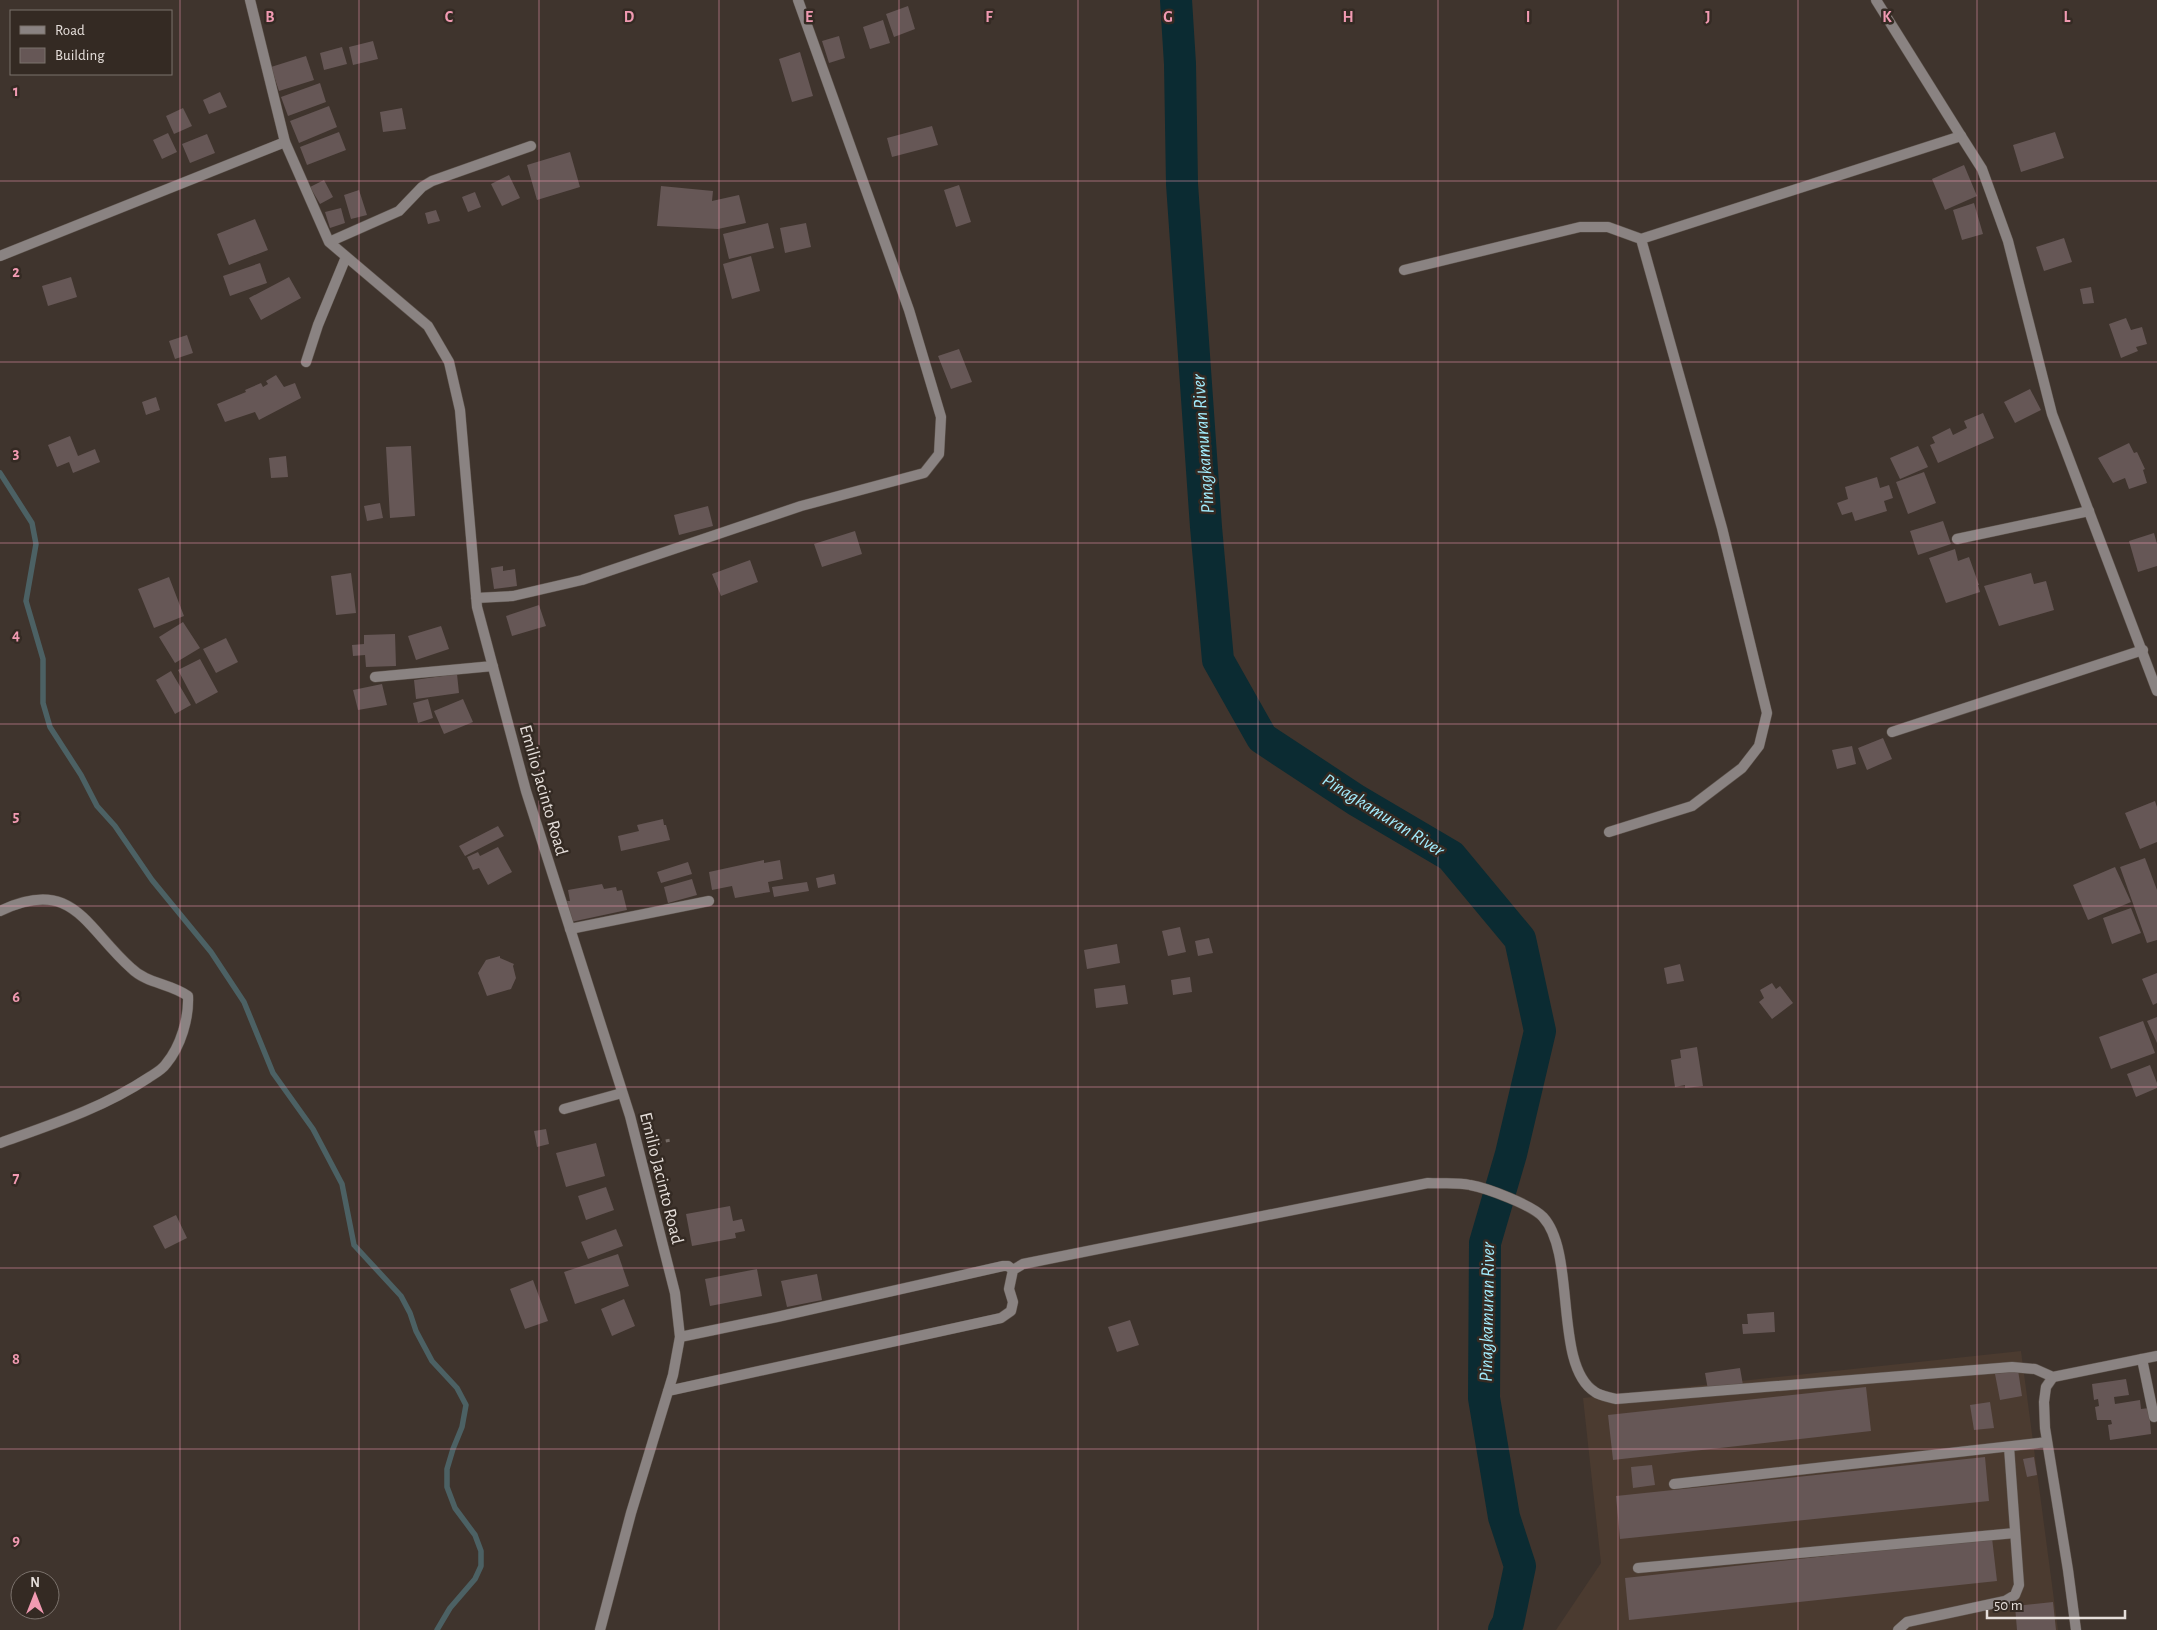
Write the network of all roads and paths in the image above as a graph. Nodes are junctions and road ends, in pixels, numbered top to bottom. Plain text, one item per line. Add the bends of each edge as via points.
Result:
1 (250, 0) edge
2 (798, 0) edge
3 (1876, 0) edge
4 (1961, 136) junction
5 (285, 142) junction
6 (530, 146) dead end
7 (1641, 239) junction
8 (329, 242) junction
9 (0, 256) edge
10 (346, 257) junction
11 (1404, 270) dead end
12 (306, 362) dead end
13 (2089, 511) junction
14 (1957, 539) dead end
15 (476, 598) junction
16 (2143, 650) junction
17 (493, 666) junction
18 (375, 678) dead end
19 (2157, 691) edge
20 (1892, 732) dead end
21 (1609, 832) dead end
22 (708, 901) dead end
23 (0, 911) edge
24 (570, 929) junction
25 (622, 1093) junction
26 (564, 1109) dead end
27 (671, 1140) dead end
28 (0, 1143) edge
29 (637, 1146) junction
30 (1013, 1270) junction
31 (680, 1337) junction
32 (2157, 1356) edge
33 (2142, 1359) junction
34 (2053, 1377) junction
35 (668, 1391) junction
36 (2154, 1417) dead end
37 (2047, 1442) junction
38 (2009, 1447) junction
39 (1674, 1484) dead end
40 (2015, 1533) junction
41 (1638, 1568) dead end
42 (600, 1630) edge
43 (1898, 1630) edge
44 (2076, 1630) edge

1 - 5 street, Emilio Jacinto Road
2 - 15 street via 909,310 941,417 939,454 924,473 801,506 582,580 513,596
3 - 4 street
4 - 7 street
4 - 13 street via 1982,169 2008,241 2052,414
5 - 8 street, Emilio Jacinto Road
5 - 9 street
6 - 8 street via 432,181 399,211
7 - 11 street via 1608,227 1580,227
7 - 21 street via 1722,528 1767,713 1759,746 1742,768 1692,806
8 - 10 street, Emilio Jacinto Road
10 - 12 street
10 - 15 street, Emilio Jacinto Road via 428,326 449,362 460,410
13 - 14 street
13 - 16 street
15 - 17 street, Emilio Jacinto Road
16 - 19 street
16 - 20 street
17 - 18 street
17 - 24 street, Emilio Jacinto Road via 526,791
22 - 24 street
23 - 28 street via 16,903 42,898 64,903 81,914 131,969 150,981 177,988 188,996 189,1013 177,1047 166,1065 133,1088 72,1117
24 - 25 street, Emilio Jacinto Road
25 - 26 street
25 - 29 street, Emilio Jacinto Road
27 - 29 path
29 - 31 street, Emilio Jacinto Road via 674,1293
30 - 31 street via 1002,1266
30 - 34 street via 1023,1264 1428,1183 1470,1185 1526,1205 1543,1217 1556,1236 1573,1354 1578,1374 1594,1392 1616,1399 1636,1398 2012,1367 2035,1369
30 - 35 street via 1009,1289 1013,1302 1011,1311 1001,1318
31 - 35 street, Emilio Jacinto Road
32 - 33 street
33 - 34 street
33 - 36 street
34 - 37 street via 2046,1386 2044,1402
35 - 42 street, Emilio Jacinto Road
37 - 38 street
37 - 44 street
38 - 39 street
38 - 40 street
40 - 41 street
40 - 43 street via 2019,1585 2015,1595 2005,1601 1907,1622

